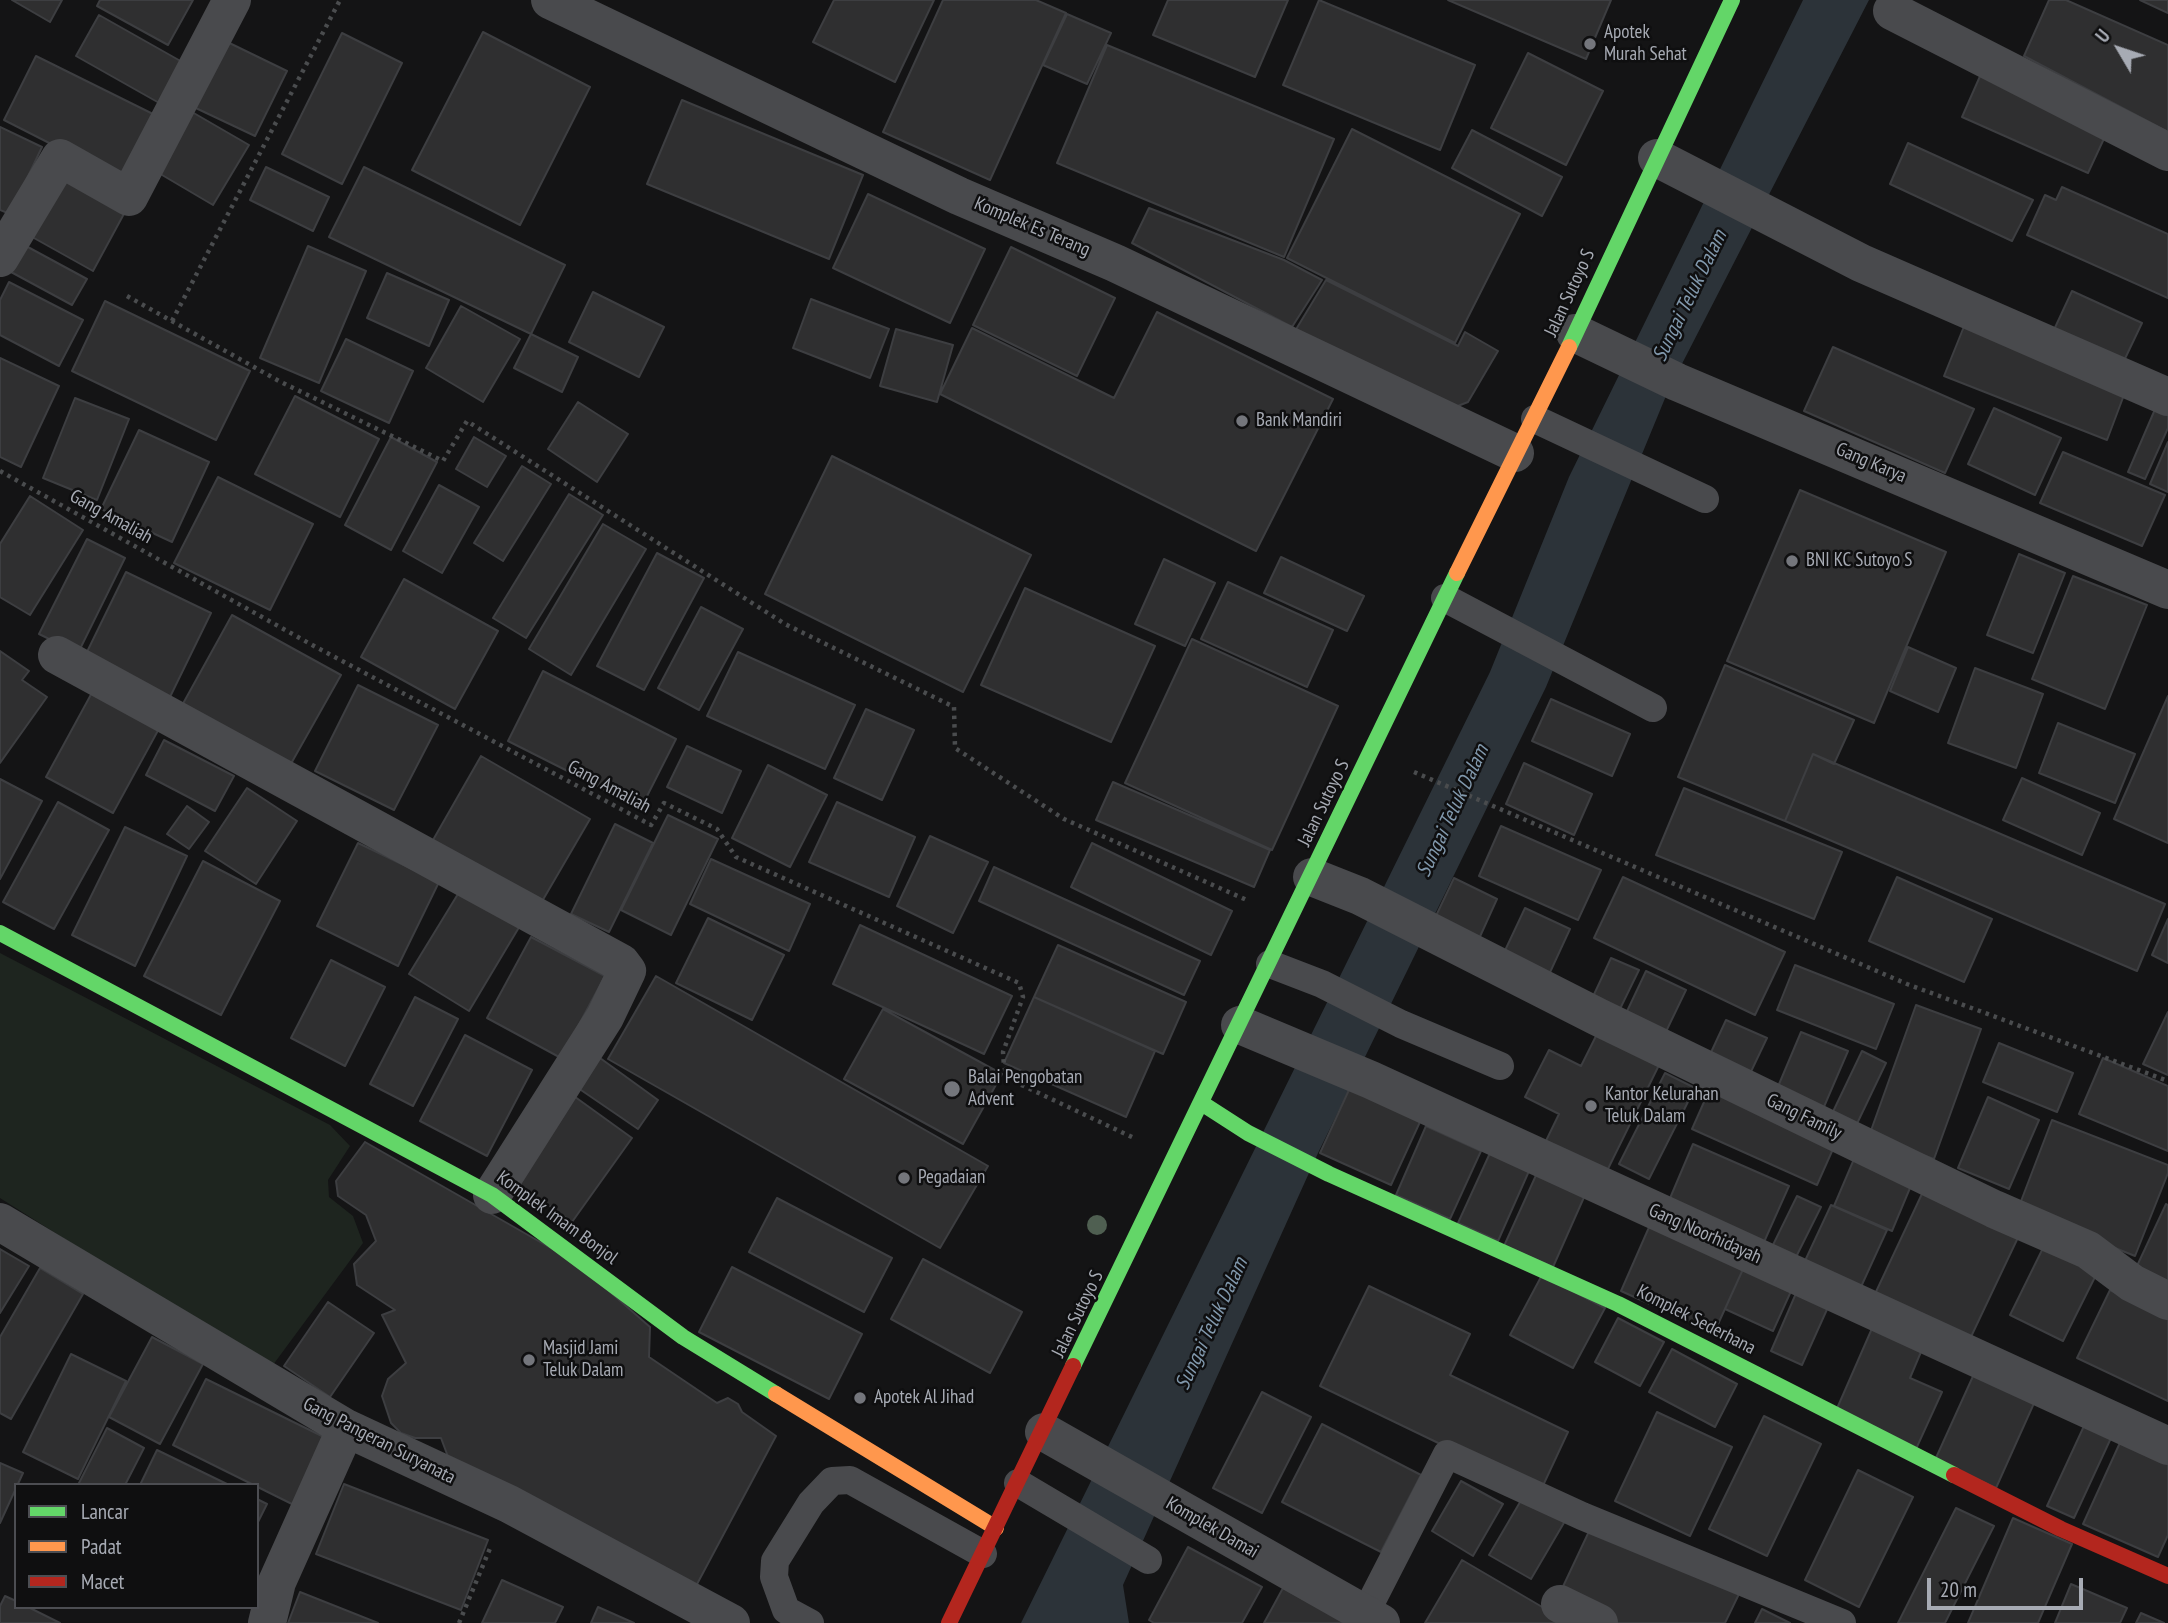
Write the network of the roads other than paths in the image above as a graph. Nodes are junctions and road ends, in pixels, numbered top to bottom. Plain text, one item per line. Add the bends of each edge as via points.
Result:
1 (232, 0) edge
2 (550, 0) edge
3 (1732, 0) edge
4 (1892, 11) dead end
5 (2168, 152) edge
6 (1657, 158) junction
7 (0, 258) edge
8 (1575, 333) junction
9 (2168, 397) edge
10 (1535, 419) junction
11 (1515, 453) junction
12 (1705, 499) dead end
13 (2168, 590) edge
14 (1445, 598) junction
15 (58, 655) dead end
16 (1653, 708) dead end
17 (1312, 877) junction
18 (0, 933) edge
19 (1270, 964) junction
20 (1240, 1026) junction
21 (1500, 1066) dead end
22 (1203, 1104) junction
23 (492, 1195) junction
24 (0, 1222) edge
25 (2168, 1301) edge
26 (346, 1429) junction
27 (1044, 1432) junction
28 (2168, 1446) edge
29 (1018, 1483) junction
30 (996, 1528) junction
31 (983, 1553) junction
32 (1148, 1560) dead end
33 (2168, 1576) edge
34 (1560, 1604) dead end
35 (1373, 1618) edge
36 (267, 1623) edge
37 (732, 1623) edge
38 (810, 1623) edge
39 (949, 1623) edge
40 (1599, 1623) edge
41 (1842, 1623) edge

1 - 7 street via 129,197 60,158
2 - 11 street, Komplek Es Terang via 959,196 1115,263
3 - 6 main road, Jalan Sutoyo S
4 - 5 street
6 - 8 main road, Jalan Sutoyo S
6 - 9 street via 1861,262
8 - 10 main road, Jalan Sutoyo S
8 - 13 street, Gang Karya via 1677,382
10 - 11 main road, Jalan Sutoyo S
10 - 12 lane
11 - 14 main road, Jalan Sutoyo S
14 - 16 lane
14 - 17 main road, Jalan Sutoyo S
15 - 23 street via 621,963 627,971 605,1017
17 - 19 main road, Jalan Sutoyo S
17 - 25 street, Gang Family via 1360,896 1982,1203 2088,1250 2132,1283
18 - 23 main road, Komplek Imam Bonjol
19 - 20 main road, Jalan Sutoyo S
19 - 21 lane
20 - 22 main road, Jalan Sutoyo S
20 - 28 street, Gang Noorhidayah via 1371,1080
22 - 27 main road, Jalan Sutoyo S
22 - 33 main road, Komplek Sederhana via 1329,1174 1618,1304 2061,1529
23 - 30 main road, Komplek Imam Bonjol via 683,1337
24 - 26 street, Gang Pangeran Suryanata
26 - 36 street via 276,1582
26 - 37 street, Gang Pangeran Suryanata via 509,1504
27 - 29 main road, Jalan Sutoyo S
27 - 35 street, Komplek Damai
29 - 30 main road, Jalan Sutoyo S
29 - 32 lane
30 - 31 main road, Jalan Sutoyo S
31 - 38 lane via 850,1480 832,1481 811,1503 775,1561 774,1577 786,1610
31 - 39 main road, Jalan Sutoyo S
34 - 40 street
35 - 41 lane via 1447,1454 1582,1516

